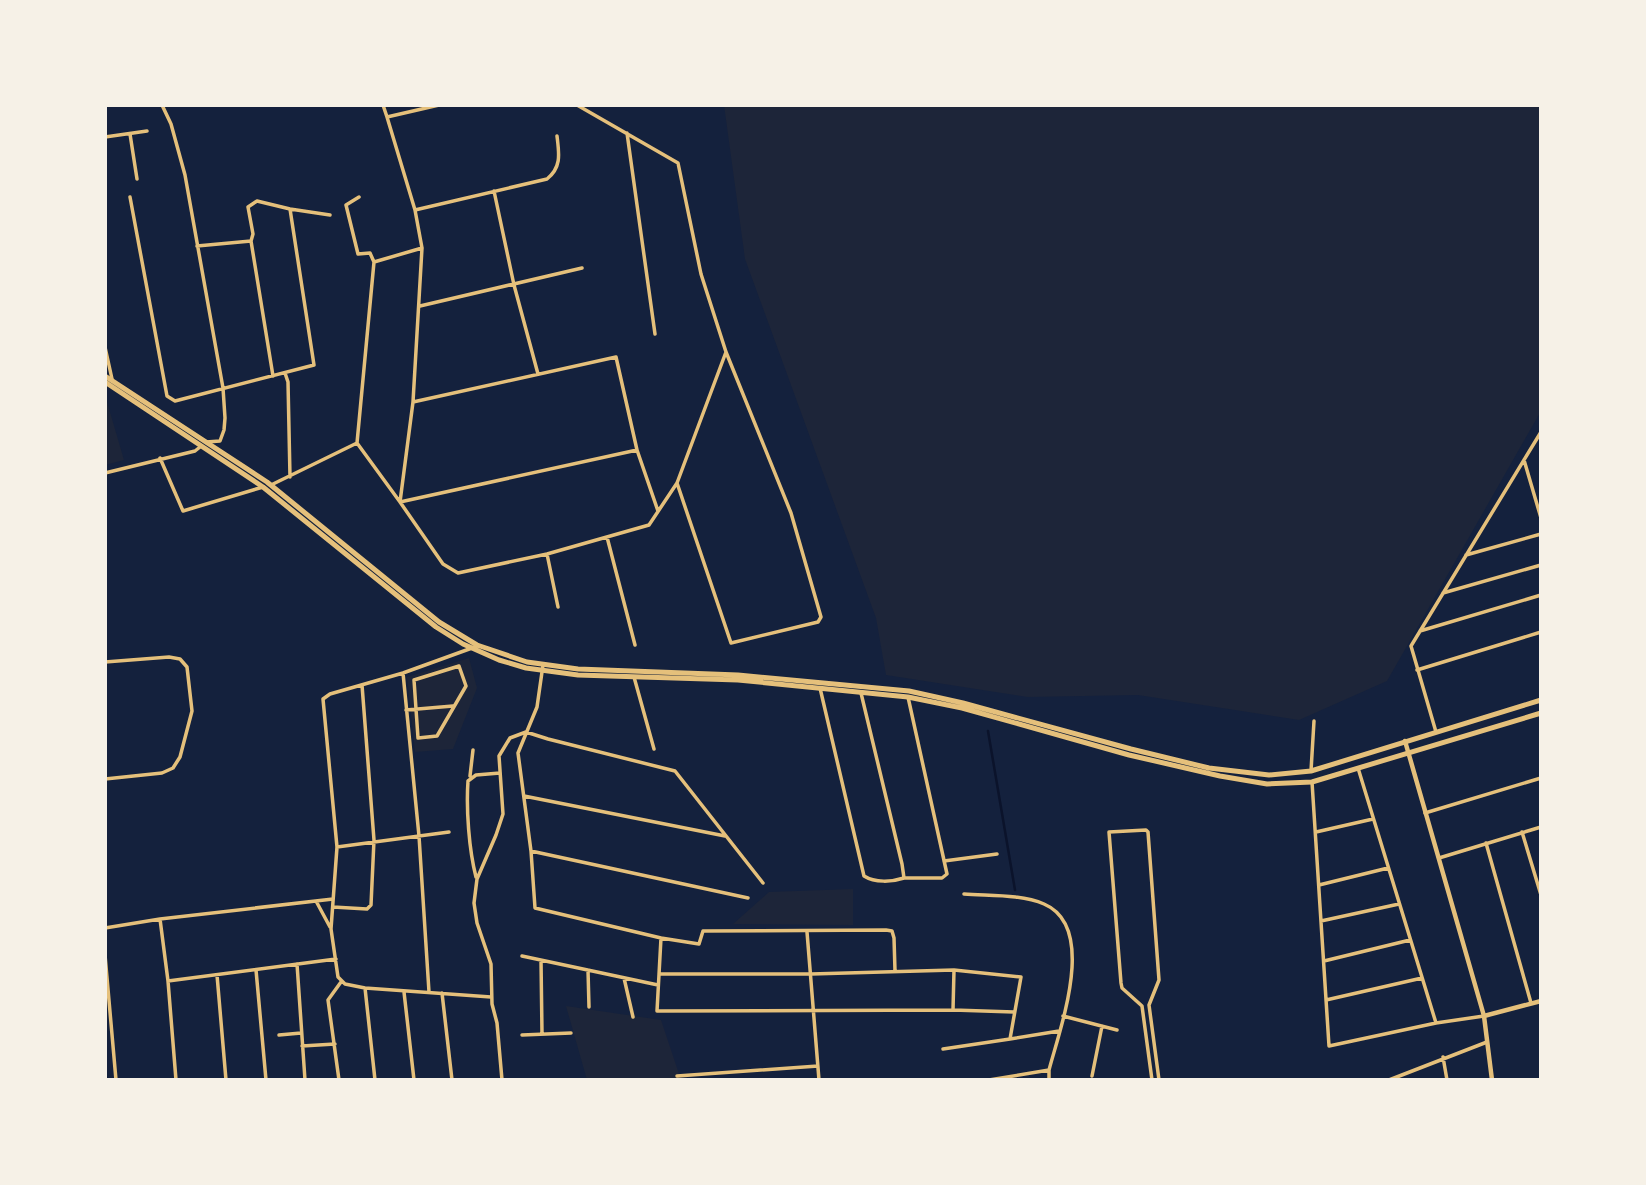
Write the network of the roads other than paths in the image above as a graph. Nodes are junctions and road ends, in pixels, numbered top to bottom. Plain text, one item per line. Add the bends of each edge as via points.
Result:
1 (162, 105) edge
2 (383, 105) edge
3 (439, 105) edge
4 (577, 105) edge
5 (387, 117) junction
6 (147, 131) dead end
7 (628, 133) junction
8 (130, 134) junction
9 (557, 136) dead end
10 (105, 137) edge
11 (137, 179) dead end
12 (494, 191) junction
13 (130, 197) dead end
14 (359, 197) dead end
15 (290, 209) junction
16 (415, 210) junction
17 (330, 215) dead end
18 (251, 241) junction
19 (197, 246) junction
20 (422, 248) junction
21 (374, 262) junction
22 (582, 268) dead end
23 (514, 285) junction
24 (420, 306) junction
25 (655, 334) dead end
26 (105, 347) edge
27 (726, 352) junction
28 (285, 373) junction
29 (538, 374) junction
30 (105, 376) edge
31 (273, 376) junction
32 (113, 381) junction
33 (105, 382) edge
34 (223, 388) junction
35 (412, 402) junction
36 (1541, 432) edge
37 (357, 443) junction
38 (203, 444) junction
39 (637, 450) junction
40 (160, 458) junction
41 (1524, 460) junction
42 (105, 473) edge
43 (289, 477) junction
44 (677, 484) junction
45 (267, 486) junction
46 (400, 502) junction
47 (658, 511) junction
48 (1541, 518) edge
49 (1541, 534) edge
50 (607, 537) junction
51 (547, 554) junction
52 (1466, 555) junction
53 (1541, 565) edge
54 (1443, 593) junction
55 (1541, 595) edge
56 (558, 607) dead end
57 (1420, 631) junction
58 (1541, 632) edge
59 (635, 645) dead end
60 (472, 648) junction
61 (105, 662) edge
62 (542, 668) junction
63 (1417, 670) junction
64 (403, 673) junction
65 (634, 674) junction
66 (362, 685) junction
67 (820, 688) junction
68 (861, 691) junction
69 (908, 697) junction
70 (1541, 700) edge
71 (454, 706) junction
72 (416, 709) junction
73 (407, 710) junction
74 (1541, 713) edge
75 (1314, 721) dead end
76 (526, 732) junction
77 (1436, 732) junction
78 (1405, 741) junction
79 (654, 749) dead end
80 (473, 750) dead end
81 (1408, 753) junction
82 (1180, 764) junction
83 (1358, 768) junction
84 (1311, 771) junction
85 (500, 773) junction
86 (469, 778) junction
87 (1541, 778) edge
88 (105, 779) edge
89 (1311, 782) junction
90 (524, 796) junction
91 (1425, 813) junction
92 (1373, 819) junction
93 (1541, 827) edge
94 (449, 832) dead end
95 (1316, 832) junction
96 (1522, 832) junction
97 (419, 836) junction
98 (725, 836) junction
99 (373, 840) junction
100 (1486, 843) junction
101 (337, 847) junction
102 (531, 851) junction
103 (997, 854) dead end
104 (1439, 858) junction
105 (944, 861) junction
106 (1388, 868) junction
107 (904, 878) junction
108 (477, 879) junction
109 (763, 883) dead end
110 (1319, 885) junction
111 (964, 894) dead end
112 (1541, 895) edge
113 (333, 898) junction
114 (748, 898) dead end
115 (316, 901) junction
116 (1399, 904) junction
117 (332, 907) junction
118 (160, 919) junction
119 (1321, 921) junction
120 (105, 928) edge
121 (331, 929) junction
122 (807, 932) junction
123 (661, 938) junction
124 (1410, 940) junction
125 (105, 955) edge
126 (522, 956) dead end
127 (336, 959) junction
128 (541, 960) junction
129 (1324, 961) junction
130 (297, 964) junction
131 (256, 970) junction
132 (588, 970) junction
133 (954, 970) junction
134 (895, 971) junction
135 (659, 974) junction
136 (811, 974) junction
137 (217, 975) junction
138 (624, 978) junction
139 (1422, 978) junction
140 (168, 981) junction
141 (341, 982) junction
142 (658, 985) junction
143 (365, 988) junction
144 (403, 991) junction
145 (429, 992) junction
146 (442, 993) junction
147 (491, 997) junction
148 (1326, 1000) junction
149 (1541, 1001) edge
150 (1531, 1003) junction
151 (589, 1007) dead end
152 (953, 1010) junction
153 (814, 1011) junction
154 (1014, 1012) junction
155 (1063, 1016) junction
156 (1484, 1016) junction
157 (633, 1017) dead end
158 (1145, 1023) junction
159 (1436, 1023) junction
160 (1152, 1025) junction
161 (1102, 1026) junction
162 (1117, 1030) dead end
163 (1059, 1031) junction
164 (571, 1032) dead end
165 (301, 1033) junction
166 (542, 1033) junction
167 (522, 1034) dead end
168 (279, 1035) dead end
169 (1010, 1039) junction
170 (1486, 1040) junction
171 (335, 1044) junction
172 (302, 1046) junction
173 (943, 1049) dead end
174 (1443, 1058) junction
175 (818, 1066) junction
176 (1049, 1070) junction
177 (677, 1076) dead end
178 (1092, 1076) dead end
179 (1151, 1077) edge
180 (116, 1080) edge
181 (176, 1080) edge
182 (226, 1080) edge
183 (266, 1080) edge
184 (304, 1080) edge
185 (339, 1080) edge
186 (375, 1080) edge
187 (414, 1080) edge
188 (452, 1080) edge
189 (502, 1080) edge
190 (819, 1080) edge
191 (989, 1080) edge
192 (1049, 1080) edge
193 (1159, 1080) edge
194 (1388, 1080) edge
195 (1447, 1080) edge
196 (1492, 1080) edge

1 - 19 street via 183,167
2 - 5 street
3 - 5 street
4 - 7 street
5 - 16 street
6 - 8 street
7 - 25 street
7 - 27 street via 678,163 701,274
8 - 10 street
8 - 11 street
9 - 12 street via 560,158 551,176
12 - 16 street
12 - 23 street
13 - 34 street via 167,396 175,401
14 - 21 street via 346,205 351,229 358,254 370,253
15 - 17 street
15 - 18 street via 252,203 248,207
15 - 28 street via 314,365
16 - 20 street
18 - 19 street
18 - 31 street
19 - 34 street
20 - 21 street
20 - 24 street
21 - 37 street
22 - 23 street
23 - 24 street
23 - 29 street
24 - 35 street
26 - 32 street
27 - 44 street
27 - 44 street via 791,513 821,617 818,622 731,643
28 - 31 street
28 - 43 street
29 - 35 street
29 - 39 street via 616,357
30 - 32 main road
31 - 34 street
32 - 38 main road
33 - 38 main road
34 - 38 street via 224,430 220,441
35 - 46 street
36 - 41 street
37 - 43 street
37 - 46 street
38 - 40 street
38 - 45 main road
39 - 46 street
39 - 47 street
40 - 42 street
40 - 45 street via 183,511
41 - 48 street
41 - 52 street
43 - 45 street
44 - 47 street
45 - 60 main road via 421,616
45 - 62 main road via 446,627 488,650
46 - 51 street via 443,564 458,573
47 - 50 street via 649,525
49 - 52 street
50 - 51 street
50 - 59 street
51 - 56 street
52 - 54 street
53 - 54 street
54 - 57 street
55 - 57 street
57 - 63 street via 1411,646
58 - 63 street
60 - 62 main road via 499,660
60 - 64 street
61 - 88 street via 180,659 187,667 192,711 173,768
62 - 65 main road
62 - 76 street via 537,707
63 - 77 street
64 - 66 street
64 - 73 street
65 - 67 main road
65 - 79 street
65 - 82 main road via 738,675 909,691
66 - 99 street
66 - 101 street via 323,699
67 - 68 main road
67 - 107 street via 864,876 870,880
68 - 69 main road
68 - 107 street
69 - 82 main road
69 - 105 street
70 - 77 main road
71 - 72 street
71 - 72 street via 437,736 418,738
71 - 72 street via 466,686 459,666 414,680
72 - 73 street
73 - 97 street
74 - 81 main road
75 - 84 street
76 - 85 street via 510,738 499,755
76 - 90 street via 519,753
76 - 98 street via 675,771
77 - 78 main road
78 - 81 street
78 - 84 main road
80 - 86 street
81 - 83 main road
81 - 91 street
82 - 84 main road via 1258,774
82 - 89 main road via 1267,783
83 - 89 main road
83 - 92 street
85 - 86 street
85 - 108 street via 503,814
86 - 108 street via 471,858
87 - 91 street
89 - 95 street
90 - 98 street
90 - 102 street
91 - 104 street
92 - 95 street
92 - 106 street
93 - 96 street
94 - 97 street
95 - 110 street
96 - 100 street
96 - 112 street
97 - 99 street
97 - 145 street
98 - 109 street
99 - 101 street
99 - 117 street via 370,906
100 - 104 street
100 - 150 street
101 - 113 street
102 - 114 street
102 - 123 street via 536,908
103 - 105 street
104 - 156 street
105 - 107 street via 945,876
106 - 110 street
106 - 116 street
108 - 147 street via 475,914 491,964
110 - 119 street
111 - 155 street via 1030,900 1056,911 1066,924 1074,964
113 - 115 street
113 - 117 street
115 - 118 street
115 - 121 street
116 - 119 street
116 - 124 street
117 - 121 street
118 - 120 street
118 - 140 street
119 - 129 street
121 - 127 street
122 - 123 street via 703,931 699,944
122 - 134 street via 892,931
122 - 136 street
123 - 135 street
124 - 129 street
124 - 139 street
125 - 180 street
126 - 128 street
127 - 130 street
127 - 141 street
128 - 132 street
128 - 166 street
129 - 148 street
130 - 131 street
130 - 165 street
131 - 137 street
131 - 183 street
132 - 138 street
132 - 151 street
133 - 134 street
133 - 152 street
133 - 154 street via 1021,977
134 - 136 street
135 - 136 street
135 - 142 street
136 - 153 street
137 - 140 street
137 - 182 street
138 - 142 street
138 - 157 street
139 - 148 street
139 - 159 street
140 - 181 street
141 - 143 street
141 - 171 street via 328,1000
142 - 153 street via 656,1010
143 - 144 street
143 - 186 street
144 - 145 street
144 - 187 street
145 - 146 street
146 - 147 street
146 - 188 street
147 - 189 street
148 - 159 street via 1329,1046
149 - 150 street
150 - 156 street
152 - 153 street
152 - 154 street
153 - 175 street
154 - 169 street
155 - 161 street
155 - 163 street
156 - 159 street
156 - 170 street
158 - 160 street
158 - 160 street via 1142,1006 1121,983 1109,832 1148,832 1159,980 1149,1005
158 - 179 street
160 - 193 street
161 - 162 street
161 - 178 street
163 - 169 street
163 - 176 street
164 - 166 street
165 - 168 street
165 - 172 street
166 - 167 street
169 - 173 street
170 - 174 street
170 - 196 street
171 - 172 street
171 - 185 street
172 - 184 street
174 - 194 street
174 - 195 street
175 - 177 street
175 - 190 street
176 - 191 street
176 - 192 street

